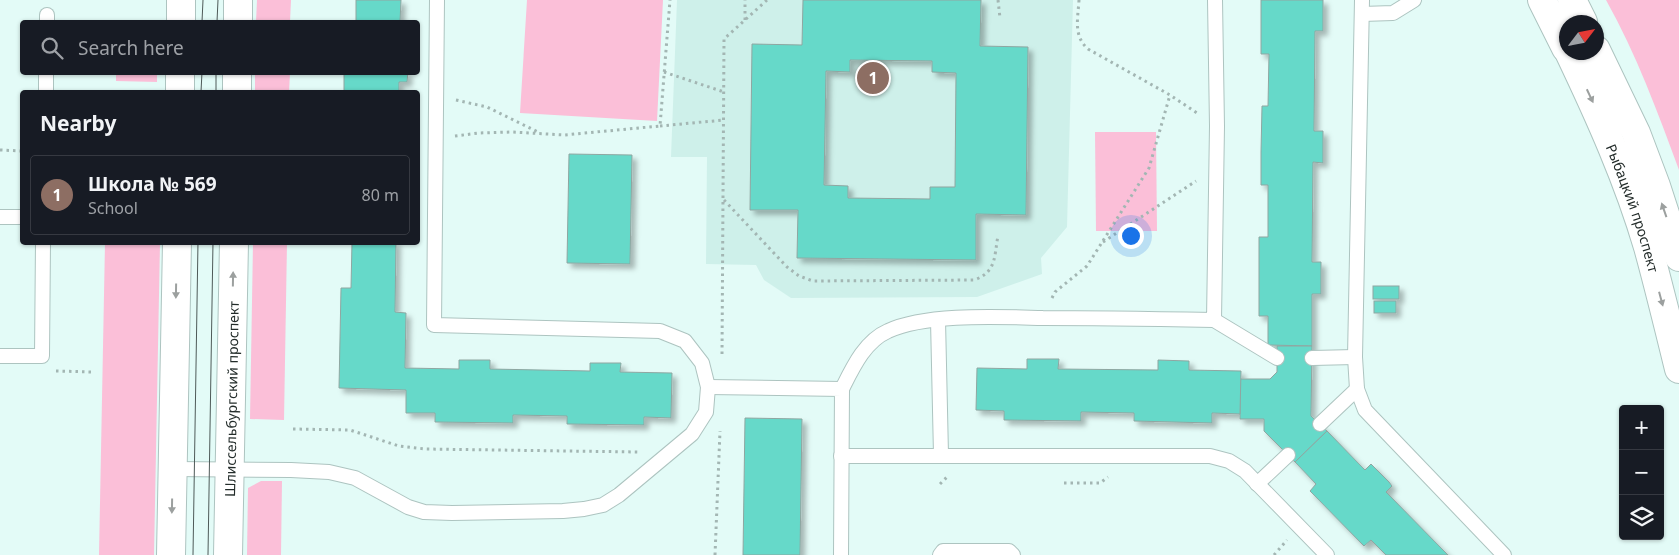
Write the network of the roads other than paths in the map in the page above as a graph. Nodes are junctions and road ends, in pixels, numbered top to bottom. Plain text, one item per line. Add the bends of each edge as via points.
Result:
1 (181, 0) edge
2 (238, 0) edge
3 (437, 0) edge
4 (1215, 0) edge
5 (1414, 0) edge
6 (1542, 0) edge
7 (1572, 0) edge
8 (1362, 7) edge
9 (1580, 15) edge
10 (181, 20) edge
11 (238, 20) edge
12 (1559, 34) edge
13 (1573, 60) edge
14 (1601, 60) edge
15 (46, 75) edge
16 (180, 75) edge
17 (237, 75) edge
18 (46, 90) edge
19 (180, 90) edge
20 (237, 90) edge
21 (0, 217) edge
22 (20, 217) edge
23 (43, 245) edge
24 (177, 245) edge
25 (234, 245) edge
26 (1679, 257) edge
27 (938, 320) junction
28 (1214, 320) junction
29 (0, 356) edge
30 (1354, 357) junction
31 (1278, 358) dead end
32 (1312, 358) dead end
33 (1679, 369) edge
34 (715, 387) junction
35 (842, 389) junction
36 (1357, 389) junction
37 (1320, 424) dead end
38 (942, 455) junction
39 (1288, 455) dead end
40 (841, 456) junction
41 (173, 469) junction
42 (230, 470) junction
43 (1257, 484) junction
44 (171, 555) edge
45 (228, 555) edge
46 (841, 555) edge
47 (940, 555) edge
48 (1013, 555) edge
49 (1328, 555) edge
50 (1504, 555) edge

1 - 10 main road
2 - 11 main road
3 - 34 lane via 434,325 660,331 685,340
4 - 28 lane
5 - 8 lane via 1393,13
6 - 12 main road
7 - 9 main road
8 - 30 lane
13 -> 33 main road, Рыбацкий проспект via 1611,144 1630,196 1647,246
26 -> 14 main road, Рыбацкий проспект via 1636,133
15 - 18 lane
16 - 19 main road
17 - 20 main road
21 - 22 lane
23 - 29 lane via 42,356
24 -> 41 main road
42 -> 25 main road, Шлиссельбургский проспект
27 - 28 lane via 987,317
27 - 35 lane via 908,324 888,331 870,344 855,363
27 - 38 lane
28 - 31 lane
30 - 32 lane
30 - 36 lane
34 - 35 lane
34 - 42 lane via 706,412 692,434 618,495 603,504 584,509 424,512 408,507 355,478 329,472
35 - 40 lane
36 - 37 lane
36 - 50 lane via 1365,410
38 - 40 lane
38 - 43 lane via 1210,456 1229,461
39 - 43 lane
40 - 46 lane
41 - 42 lane
41 -> 44 main road
42 - 45 main road, Шлиссельбургский проспект
43 - 49 lane
47 - 48 lane via 943,551 1009,551

